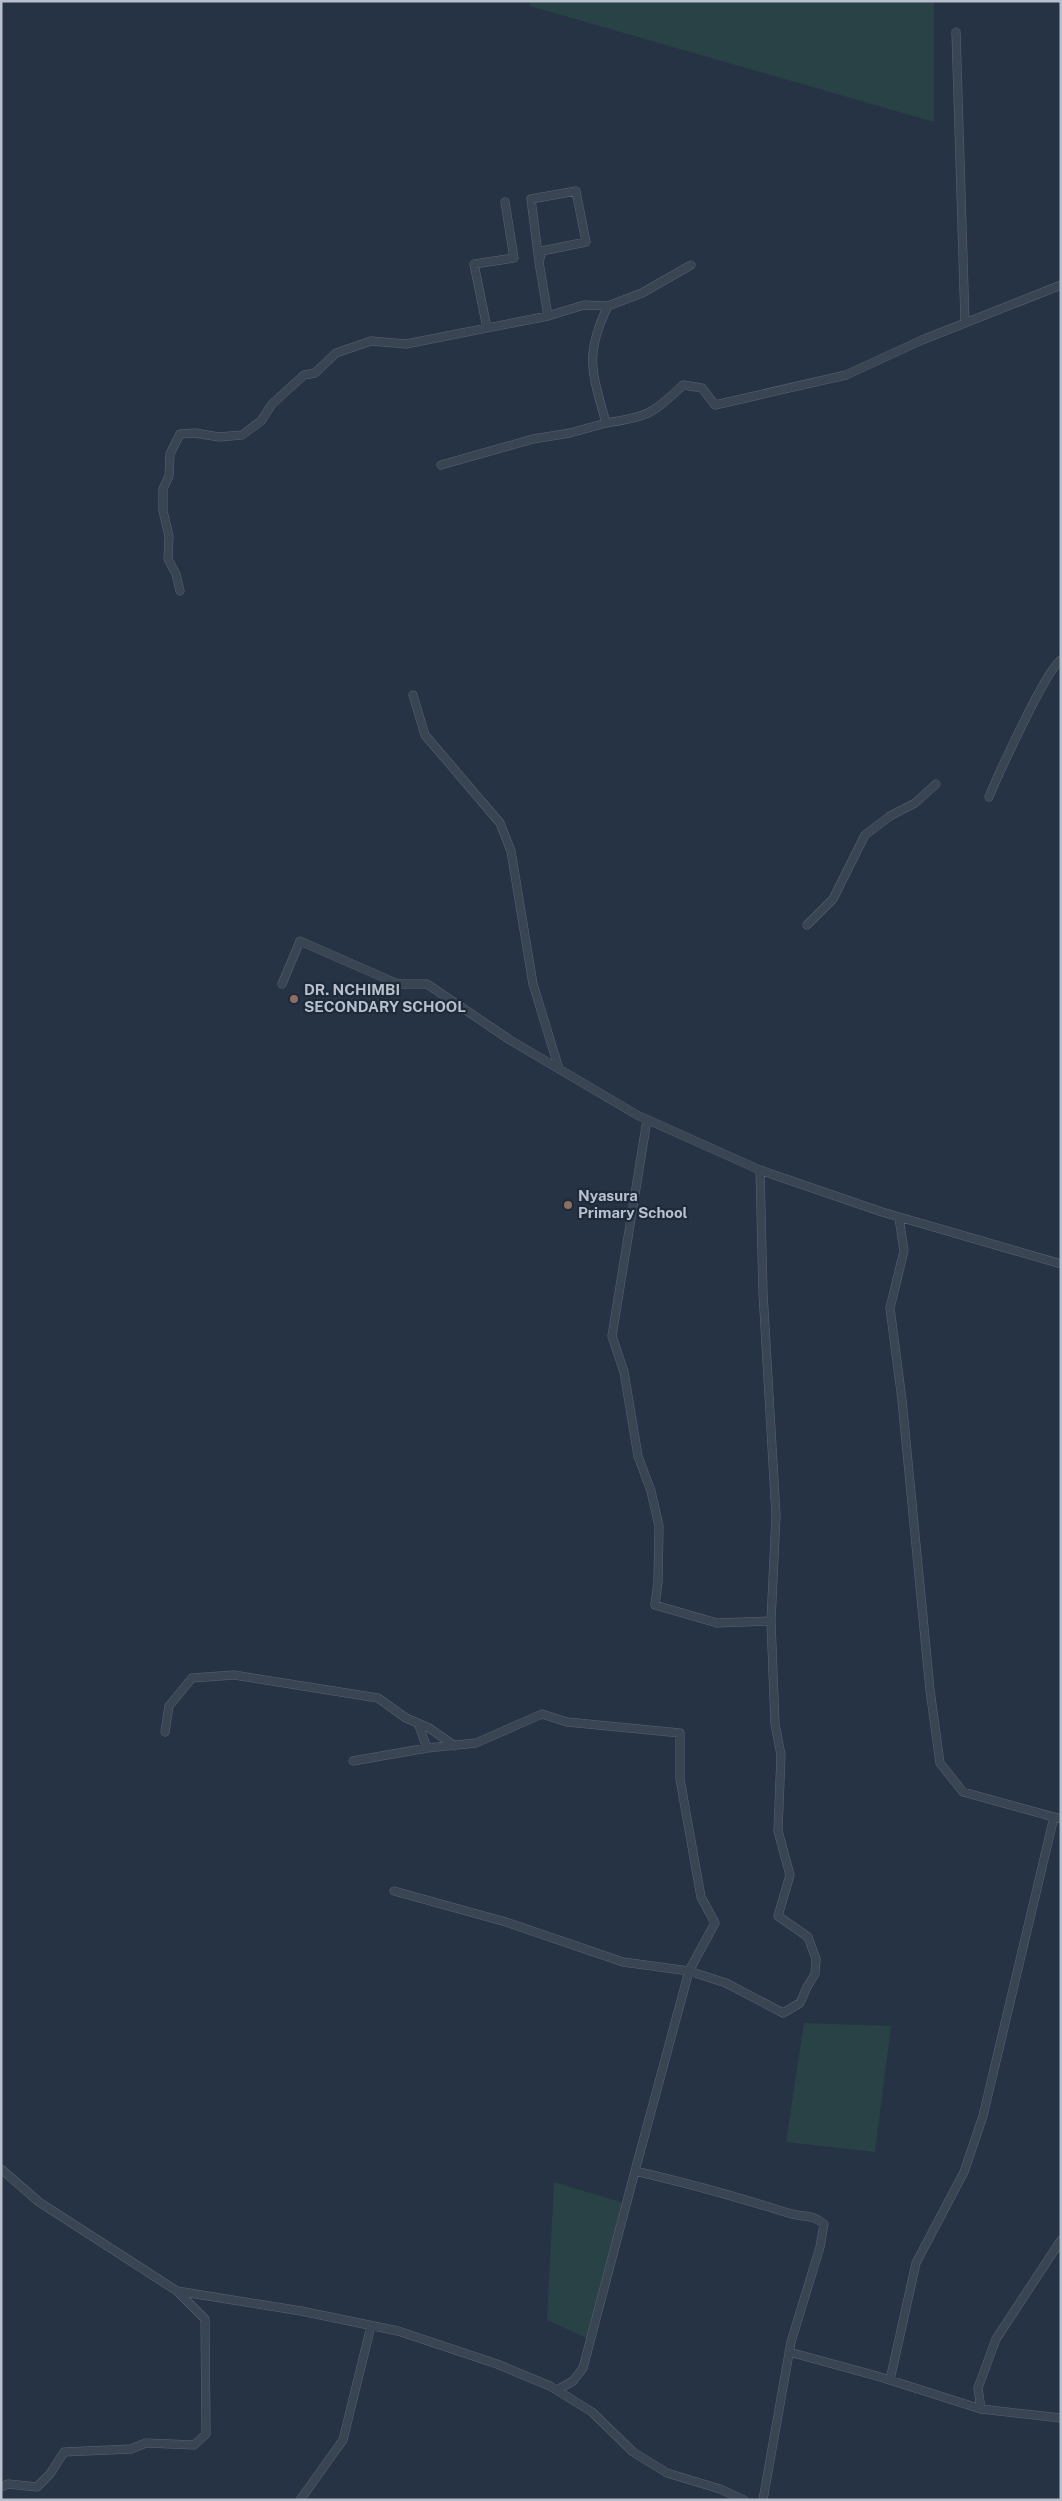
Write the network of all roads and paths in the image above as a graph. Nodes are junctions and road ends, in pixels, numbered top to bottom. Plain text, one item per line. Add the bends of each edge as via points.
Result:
1 (956, 32) dead end
2 (505, 202) dead end
3 (539, 262) junction
4 (692, 265) dead end
5 (1061, 285) edge
6 (608, 306) junction
7 (548, 316) junction
8 (965, 322) junction
9 (486, 328) junction
10 (606, 422) junction
11 (441, 465) dead end
12 (180, 591) dead end
13 (1061, 660) edge
14 (413, 695) dead end
15 (936, 784) dead end
16 (988, 797) dead end
17 (808, 925) dead end
18 (282, 984) dead end
19 (559, 1069) junction
20 (647, 1120) junction
21 (760, 1170) junction
22 (899, 1218) junction
23 (1061, 1264) edge
24 (771, 1621) junction
25 (418, 1723) junction
26 (165, 1732) dead end
27 (455, 1746) junction
28 (427, 1748) junction
29 (353, 1761) dead end
30 (1057, 1818) edge
31 (394, 1891) dead end
32 (690, 1970) junction
33 (1, 2168) edge
34 (635, 2171) junction
35 (1061, 2240) edge
36 (177, 2291) junction
37 (371, 2326) junction
38 (789, 2352) junction
39 (890, 2380) junction
40 (557, 2390) junction
41 (981, 2409) junction
42 (1061, 2418) edge
43 (1, 2487) edge
44 (300, 2500) edge
45 (744, 2500) edge
46 (763, 2500) edge

1 - 8 street
2 - 9 street via 514,258 474,264
3 - 3 street via 542,251 586,242 576,191 531,199
3 - 7 street
4 - 6 street
5 - 8 street
6 - 7 street via 584,305
6 - 10 street via 591,352 592,370
7 - 9 street
8 - 10 street via 846,375 715,405 702,388 683,385 662,405 640,418
9 - 12 street via 406,344 371,341 336,353 315,373 304,375 272,404 261,421 242,435 180,434 170,454 162,511 169,536 168,559
10 - 11 street
13 - 16 street via 1056,662 1029,711
14 - 19 street via 425,734 500,823 512,851 533,984
15 - 17 street via 915,804 890,816 865,834 833,899
18 - 19 street via 300,942 398,984 427,984
19 - 20 street
20 - 21 street
20 - 24 street via 612,1336 624,1372 638,1456 660,1526 655,1605 717,1623
21 - 22 street
21 - 24 street via 763,1293 776,1515
22 - 23 street
22 - 30 street via 904,1251 890,1308 940,1763 963,1792
24 - 32 street via 775,1724 781,1755 778,1831 790,1875 778,1916 808,1937 816,1959 815,1974 800,2003 783,2013 726,1982
25 - 26 street via 378,1698 234,1675 215,1675 192,1678 183,1687 169,1706
25 - 27 street
25 - 28 street
27 - 28 street
27 - 32 street via 476,1743 542,1714 567,1722 680,1733 680,1779 701,1897 715,1923
28 - 29 street
30 - 39 street via 983,2116 964,2172 916,2263
31 - 32 street via 506,1922 623,1962
32 - 34 street
33 - 36 street via 39,2202
34 - 38 street via 747,2199 791,2214 813,2216 824,2224
34 - 40 street via 583,2368 572,2381
35 - 41 street via 996,2339 978,2388
36 - 37 street
36 - 43 street via 205,2319 206,2434 194,2445 146,2443 130,2449 64,2452 37,2487 8,2484
37 - 40 street via 398,2331 497,2364
37 - 44 street via 344,2440
38 - 39 street
38 - 46 street
39 - 41 street
40 - 45 street via 592,2412 633,2452 667,2473
41 - 42 street

